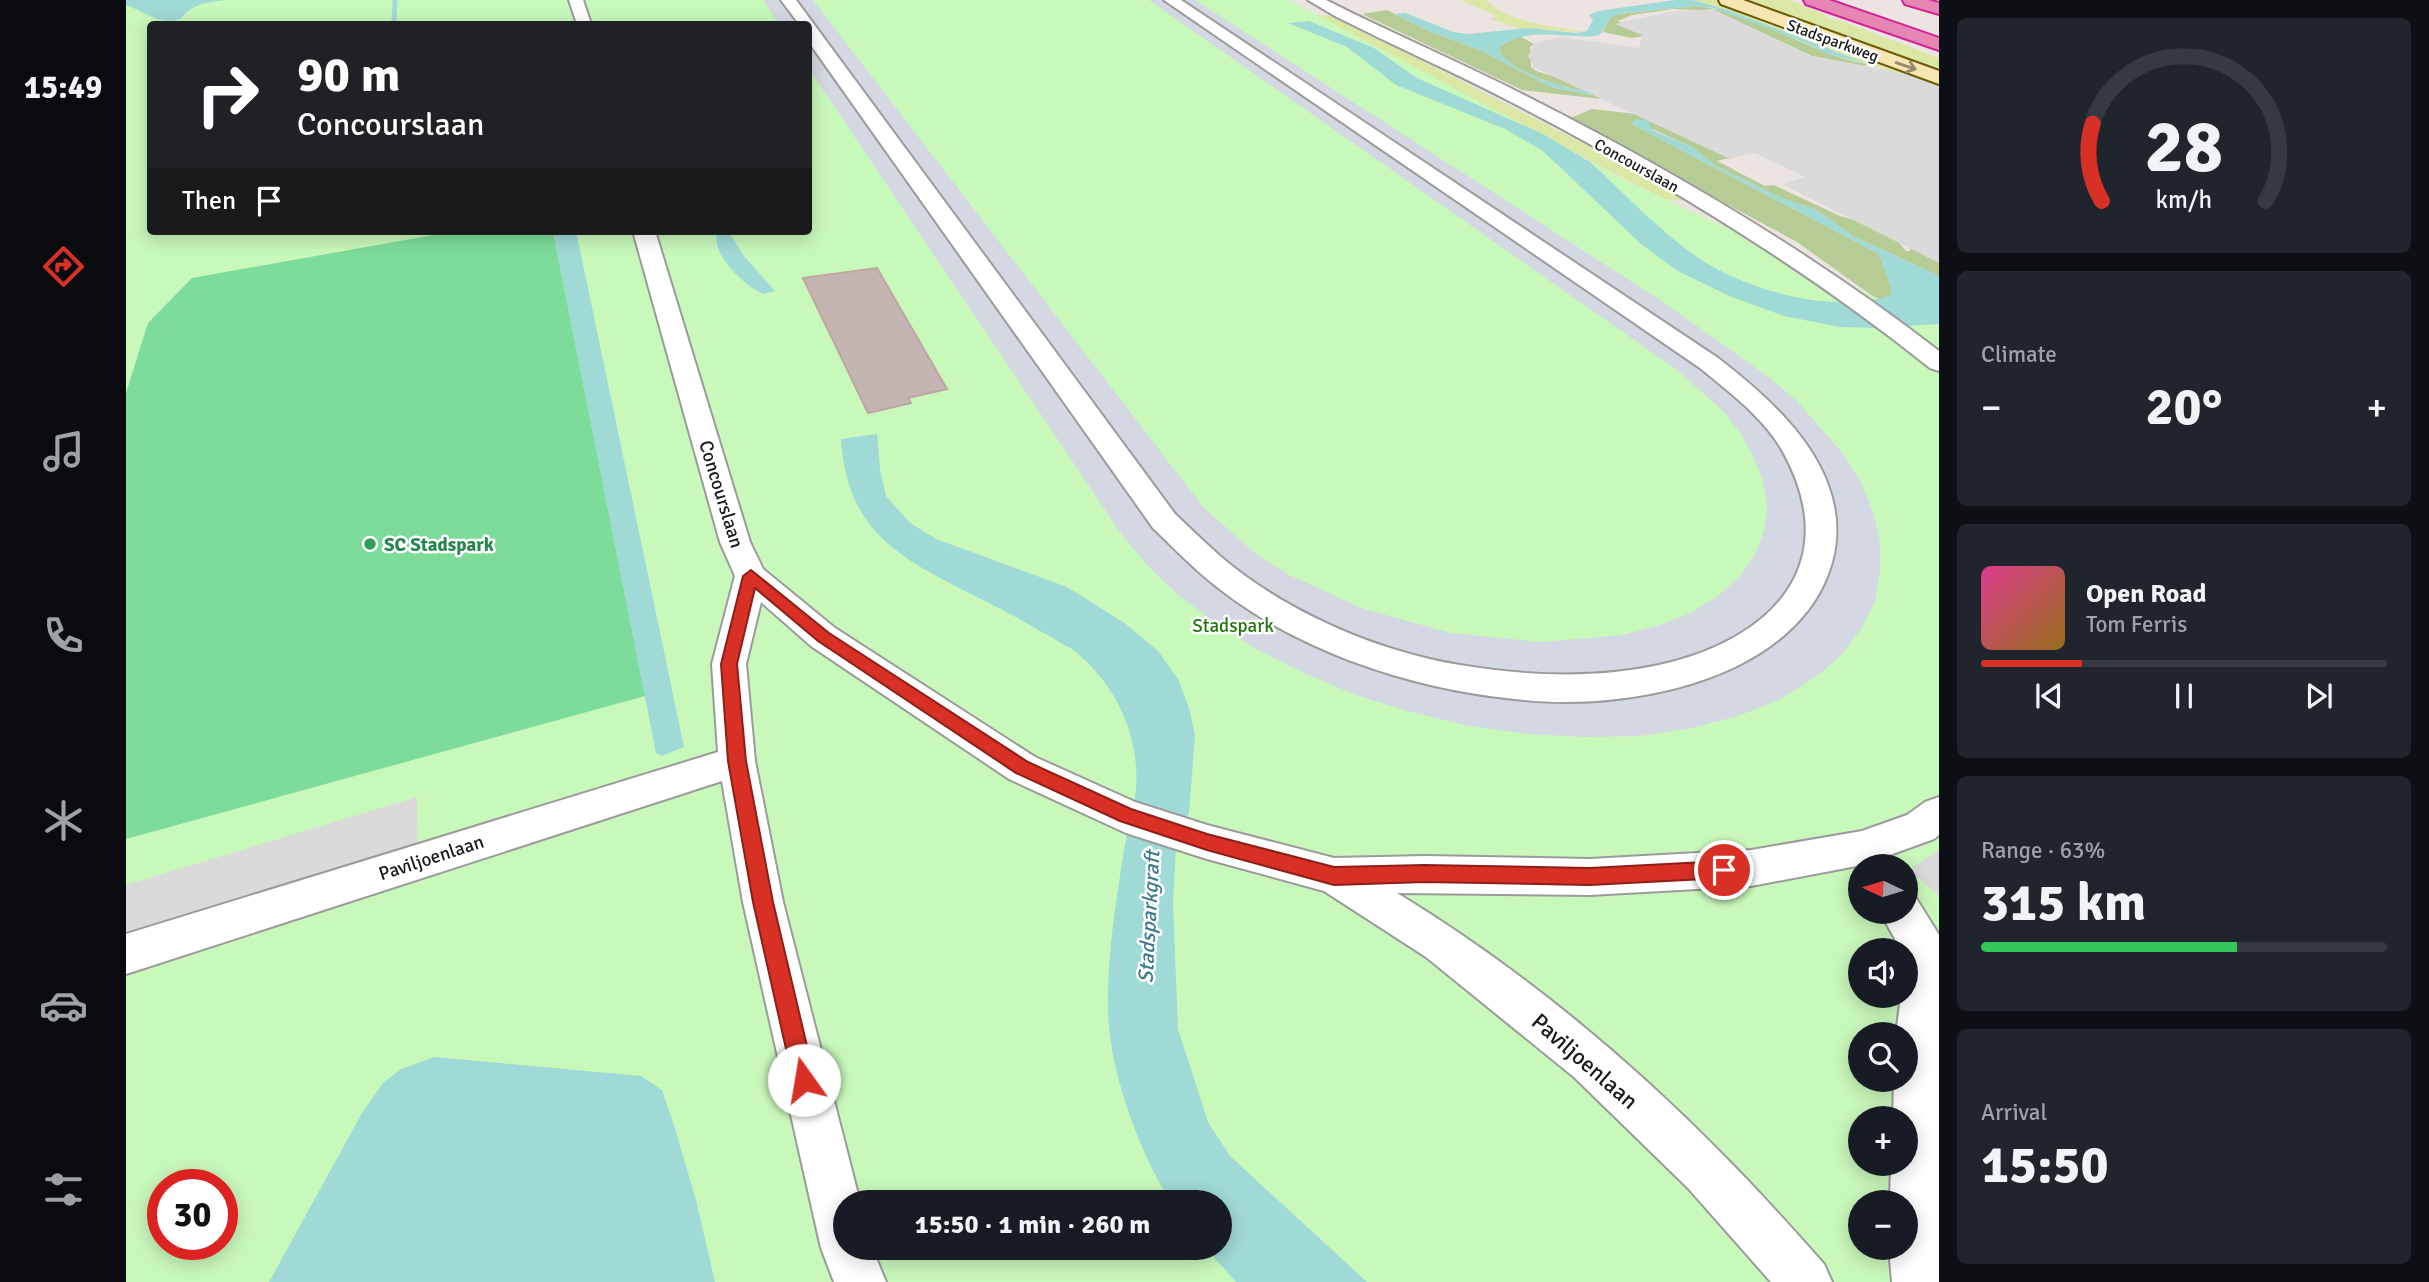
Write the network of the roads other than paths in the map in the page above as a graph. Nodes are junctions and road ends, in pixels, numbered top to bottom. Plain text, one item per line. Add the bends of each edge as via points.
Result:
1 (576, 0) edge
2 (788, 0) edge
3 (1171, 0) edge
4 (1315, 0) edge
5 (1727, 0) edge
6 (1812, 0) edge
7 (1843, 0) edge
8 (1917, 0) edge
9 (1902, 2) edge
10 (1939, 7) edge
11 (1939, 17) edge
12 (583, 21) edge
13 (803, 21) edge
14 (1939, 32) edge
15 (812, 34) edge
16 (1939, 44) edge
17 (1939, 78) edge
18 (644, 235) edge
19 (1939, 363) edge
20 (751, 576) junction
21 (737, 761) junction
22 (1939, 814) edge
23 (1873, 854) edge
24 (1848, 859) edge
25 (1334, 876) junction
26 (1909, 924) edge
27 (126, 954) edge
28 (833, 1193) edge
29 (851, 1260) edge
30 (860, 1282) edge
31 (1806, 1282) edge
32 (1918, 1282) edge

1 - 12 street
2 - 13 street
3 - 15 street via 1709,363 1758,403 1809,473 1822,524 1815,573 1785,618 1761,638 1697,669 1657,680 1566,688 1431,671 1371,654 1285,617 1248,595 1214,571 1164,521
4 - 19 street, Concourslaan via 1532,106 1735,219 1858,299
5 -> 17 main road, Stadsparkweg
6 - 16 highway
7 - 14 highway
8 - 10 highway
9 - 10 highway
9 - 11 highway
18 - 20 street, Concourslaan via 735,542
20 - 21 street via 729,664
20 - 25 street, Concourslaan via 823,637 1022,768 1126,816
21 - 27 street, Paviljoenlaan
21 - 28 street via 763,902
22 - 23 street, Concourslaan
24 - 25 street, Concourslaan via 1590,877
25 - 31 street, Paviljoenlaan via 1441,943 1590,1062 1705,1171
26 - 32 street via 1928,955 1918,1036 1914,1247
29 - 30 street

